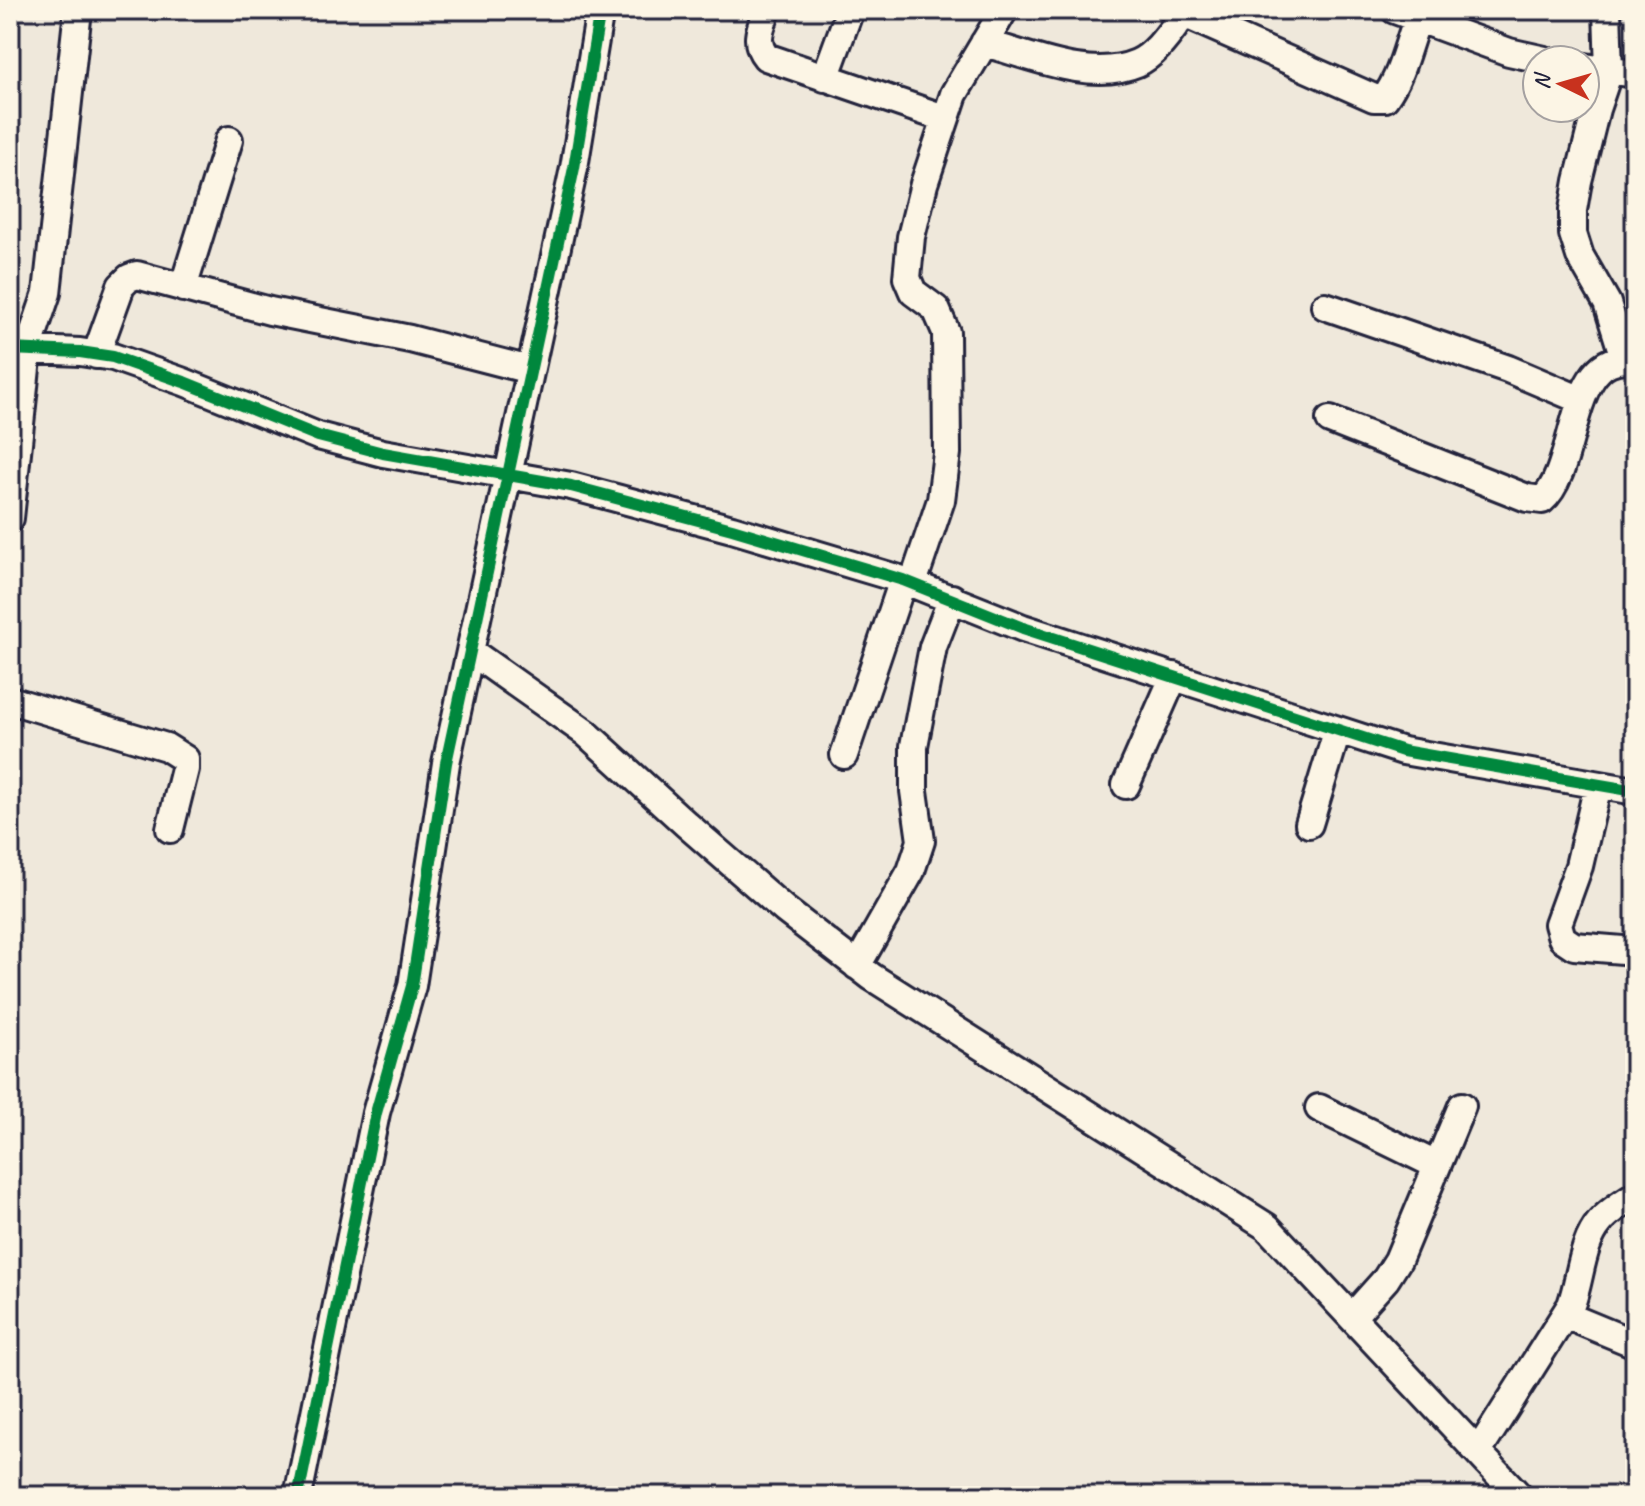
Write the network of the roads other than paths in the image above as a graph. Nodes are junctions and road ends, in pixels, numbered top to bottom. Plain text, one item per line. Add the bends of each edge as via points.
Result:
1 (78, 10) edge
2 (600, 10) edge
3 (767, 10) edge
4 (850, 10) edge
5 (1004, 10) edge
6 (1607, 10) edge
7 (1180, 12) edge
8 (1411, 13) edge
9 (984, 43) junction
10 (1521, 55) edge
11 (1610, 71) edge
12 (825, 78) junction
13 (944, 118) junction
14 (229, 140) dead end
15 (183, 288) junction
16 (1325, 306) dead end
17 (19, 349) edge
18 (96, 355) junction
19 (1629, 359) edge
20 (530, 370) junction
21 (1581, 400) junction
22 (1330, 420) dead end
23 (508, 473) junction
24 (10, 518) edge
25 (908, 581) junction
26 (952, 598) junction
27 (470, 651) junction
28 (1174, 676) junction
29 (10, 700) edge
30 (1337, 732) junction
31 (844, 755) dead end
32 (1126, 785) dead end
33 (1598, 785) junction
34 (1635, 791) edge
35 (1309, 824) dead end
36 (170, 829) dead end
37 (1635, 951) edge
38 (857, 966) junction
39 (1462, 1106) dead end
40 (1319, 1108) dead end
41 (1436, 1165) junction
42 (1635, 1195) edge
43 (1565, 1315) junction
44 (1352, 1317) junction
45 (1635, 1344) edge
46 (1478, 1452) junction
47 (298, 1496) edge
48 (1519, 1496) edge

1 - 17 street via 47,293 42,313
2 - 20 street via 582,127
3 - 12 street via 758,40 766,57
4 - 12 street
5 - 9 street
6 - 11 street
7 - 8 street via 1374,98 1385,98 1401,70
7 - 9 street via 1151,53 1138,63 1106,70
8 - 10 street
9 - 13 street
11 - 19 street via 1578,181 1573,234
12 - 13 street
13 - 25 street via 911,237 907,278 913,292 936,309 946,332 945,478 933,527
14 - 15 street
15 - 18 street via 137,275 129,278 121,286
15 - 20 street
16 - 21 street
17 - 18 street
17 - 24 street
18 - 23 street via 170,376 318,436 383,453
19 - 21 street via 1606,362
20 - 23 street
21 - 22 street via 1558,479 1542,500
23 - 25 street via 622,499
23 - 27 street
25 - 26 street
25 - 31 street
26 - 28 street via 1023,628
26 - 38 street via 933,647 914,746 921,841 911,871
27 - 38 street via 586,733 785,910
27 - 47 street via 446,763 412,986 376,1113
28 - 30 street
28 - 32 street
29 - 36 street via 179,753 185,769
30 - 33 street via 1403,751
30 - 35 street
33 - 34 street
33 - 37 street via 1579,866 1558,924 1562,938 1574,946
38 - 44 street via 1267,1227
39 - 41 street
40 - 41 street
41 - 44 street via 1398,1260
42 - 43 street via 1598,1223
43 - 45 street
43 - 46 street
44 - 46 street
46 - 48 street

